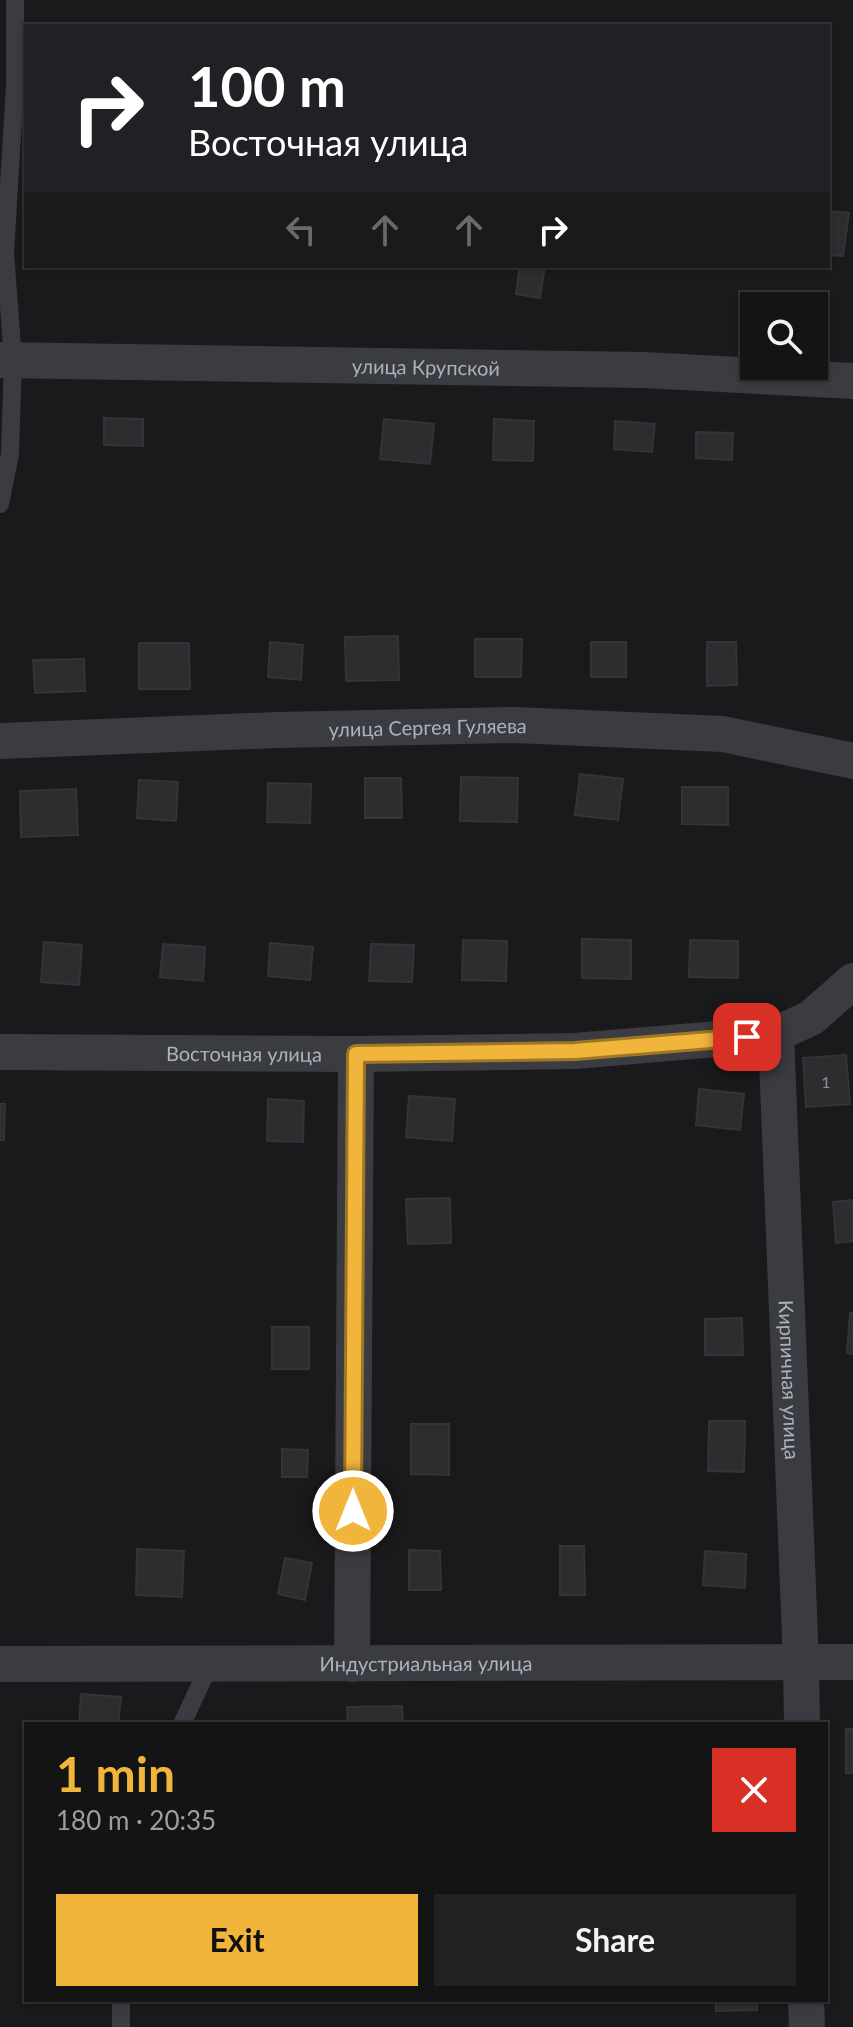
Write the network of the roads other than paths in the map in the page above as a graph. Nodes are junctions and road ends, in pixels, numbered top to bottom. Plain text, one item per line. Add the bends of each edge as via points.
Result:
1 (15, 0) edge
2 (6, 360) edge
3 (853, 381) edge
4 (0, 504) edge
5 (0, 741) edge
6 (852, 762) edge
7 (853, 981) edge
8 (776, 1034) junction
9 (0, 1052) edge
10 (356, 1054) junction
11 (853, 1662) edge
12 (801, 1663) junction
13 (0, 1664) edge
14 (210, 1664) junction
15 (352, 1664) junction
16 (183, 1722) edge
17 (802, 1722) edge
18 (121, 2002) edge
19 (806, 2002) edge
20 (121, 2027) edge
21 (807, 2027) edge

1 - 2 lane
2 - 3 street, улица Крупской via 627,370
2 - 4 lane via 10,454
5 - 6 street, улица Сергея Гуляева via 514,725 723,734
7 - 8 street, Восточная улица via 811,1018
8 - 10 street, Восточная улица via 575,1051
8 - 12 street, Кирпичная улица
9 - 10 street, Восточная улица
10 - 15 street
11 - 12 street, Индустриальная улица
12 - 15 street, Индустриальная улица
12 - 17 street, Кирпичная улица
13 - 14 street, Индустриальная улица
14 - 15 street, Индустриальная улица
14 - 16 lane
18 - 20 lane
19 - 21 street

